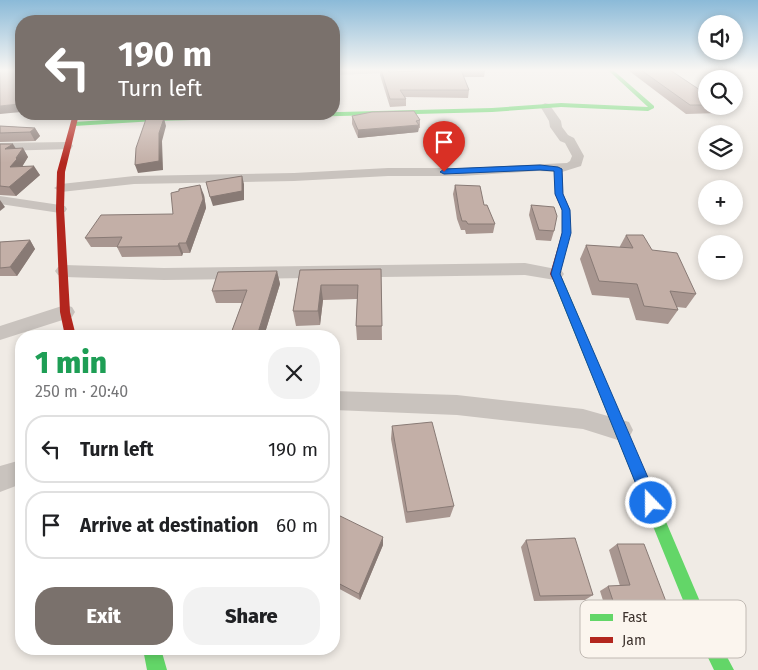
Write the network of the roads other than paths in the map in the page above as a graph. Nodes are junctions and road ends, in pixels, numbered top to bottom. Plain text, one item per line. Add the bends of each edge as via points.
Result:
1 (645, 101) edge
2 (545, 106) junction
3 (340, 114) edge
4 (75, 120) edge
5 (67, 146) junction
6 (0, 147) edge
7 (558, 169) junction
8 (61, 188) junction
9 (0, 200) edge
10 (60, 209) junction
11 (64, 271) junction
12 (556, 274) junction
13 (65, 312) junction
14 (69, 330) edge
15 (0, 333) edge
16 (340, 400) edge
17 (621, 430) junction
18 (15, 474) edge
19 (0, 479) edge
20 (691, 600) edge
21 (153, 655) edge
22 (718, 658) edge
23 (157, 670) edge
24 (724, 670) edge

1 - 2 street via 652,107
2 - 3 street
2 - 7 street via 578,156 576,163
4 - 5 street
5 - 6 street
5 - 8 street
7 - 8 street via 134,180
7 - 12 street via 559,194 566,210 566,233
8 - 10 street
9 - 10 street
10 - 11 street
11 - 12 street via 164,274 525,269
11 - 13 street
12 - 17 street
13 - 14 street
13 - 15 street
16 - 17 street via 457,406 574,418
17 - 20 street
18 - 19 street
21 - 23 street
22 - 24 street

